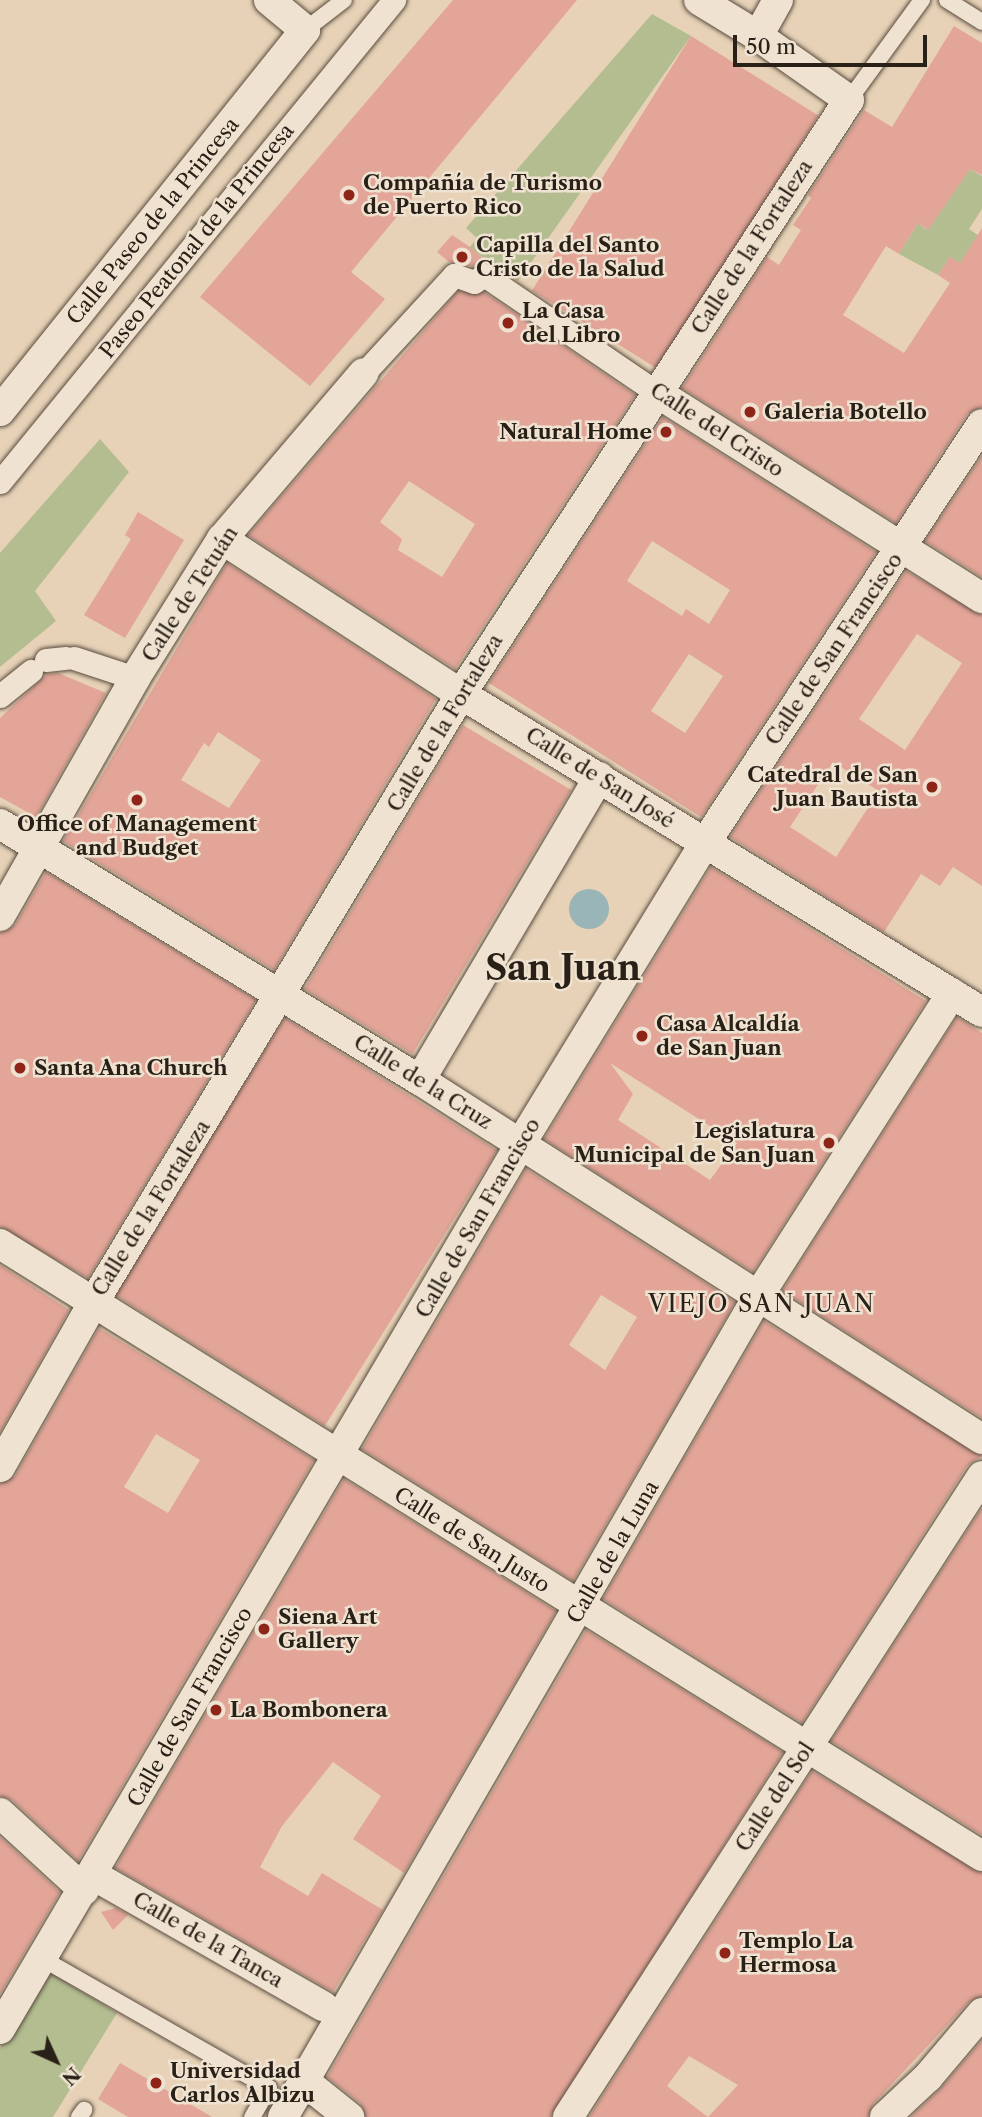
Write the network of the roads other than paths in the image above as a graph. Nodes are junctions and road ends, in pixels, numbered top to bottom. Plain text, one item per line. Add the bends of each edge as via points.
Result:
1 (269, 0) edge
2 (344, 0) edge
3 (394, 0) edge
4 (699, 0) edge
5 (778, 0) edge
6 (922, 0) edge
7 (947, 0) edge
8 (982, 22) edge
9 (305, 30) junction
10 (758, 36) junction
11 (849, 100) junction
12 (454, 275) joint
13 (364, 373) joint
14 (656, 392) junction
15 (0, 411) edge
16 (982, 424) edge
17 (0, 482) edge
18 (222, 539) junction
19 (901, 548) junction
20 (982, 598) edge
21 (135, 678) junction
22 (461, 694) junction
23 (0, 696) edge
24 (599, 777) junction
25 (0, 824) edge
26 (705, 843) junction
27 (40, 846) junction
28 (0, 916) edge
29 (952, 993) junction
30 (283, 994) junction
31 (982, 1012) edge
32 (420, 1080) junction
33 (521, 1143) junction
34 (0, 1244) edge
35 (759, 1295) junction
36 (92, 1305) junction
37 (982, 1439) edge
38 (340, 1457) junction
39 (0, 1467) edge
40 (982, 1476) edge
41 (581, 1608) junction
42 (805, 1750) junction
43 (0, 1814) edge
44 (982, 1856) edge
45 (89, 1882) junction
46 (43, 1959) junction
47 (323, 2006) dead end
48 (982, 2013) edge
49 (0, 2029) edge
50 (304, 2081) junction
51 (252, 2117) edge
52 (282, 2117) edge
53 (349, 2117) edge
54 (568, 2117) edge
55 (885, 2117) edge

1 - 9 street
2 - 9 lane
3 - 17 street, Paseo Peatonal de la Princesa
4 - 10 street
5 - 10 street
6 - 11 lane, Calle de la Fortaleza
7 - 8 lane
9 - 15 street, Calle Paseo de la Princesa
10 - 11 street
11 - 14 street, Calle de la Fortaleza
12 - 13 street, Calle de Tetuán
12 - 14 street, Calle del Cristo via 474,282 484,275
13 - 18 street, Calle de Tetuán
14 - 19 street, Calle del Cristo
14 - 22 street, Calle de la Fortaleza
16 - 19 street, Calle de San Francisco
18 - 21 street, Calle de Tetuán
18 - 22 street, Calle de San José
19 - 20 street, Calle del Cristo
19 - 26 street, Calle de San Francisco
21 - 23 street via 55,662
21 - 27 street, Calle de Tetuán
22 - 24 street, Calle de San José
22 - 30 street, Calle de la Fortaleza
24 - 26 street, Calle de San José
24 - 32 street
25 - 27 street, Calle de la Cruz
26 - 29 street, Calle de San José
26 - 33 street, Calle de San Francisco
27 - 28 street, Calle de Tetuán
27 - 30 street, Calle de la Cruz
29 - 31 street, Calle de San José
29 - 35 street, Calle de la Luna
30 - 32 street, Calle de la Cruz
30 - 36 street, Calle de la Fortaleza
32 - 33 street, Calle de la Cruz
33 - 35 street, Calle de la Cruz
33 - 38 street, Calle de San Francisco
34 - 36 street, Calle de San Justo
35 - 37 street, Calle de la Cruz
35 - 41 street, Calle de la Luna
36 - 38 street, Calle de San Justo
36 - 39 street, Calle de la Fortaleza
38 - 41 street, Calle de San Justo
38 - 45 street, Calle de San Francisco
40 - 42 street, Calle del Sol
41 - 42 street, Calle de San Justo
41 - 50 street, Calle de la Luna
42 - 44 street, Calle de San Justo
42 - 54 street, Calle del Sol
43 - 45 street, Calle de la Tanca
45 - 46 street, Calle de San Francisco
45 - 47 street, Calle de la Tanca
46 - 49 street, Calle de San Francisco
46 - 51 lane via 269,2088
48 - 55 street via 928,2077
50 - 52 street, Calle de la Luna
50 - 53 street

